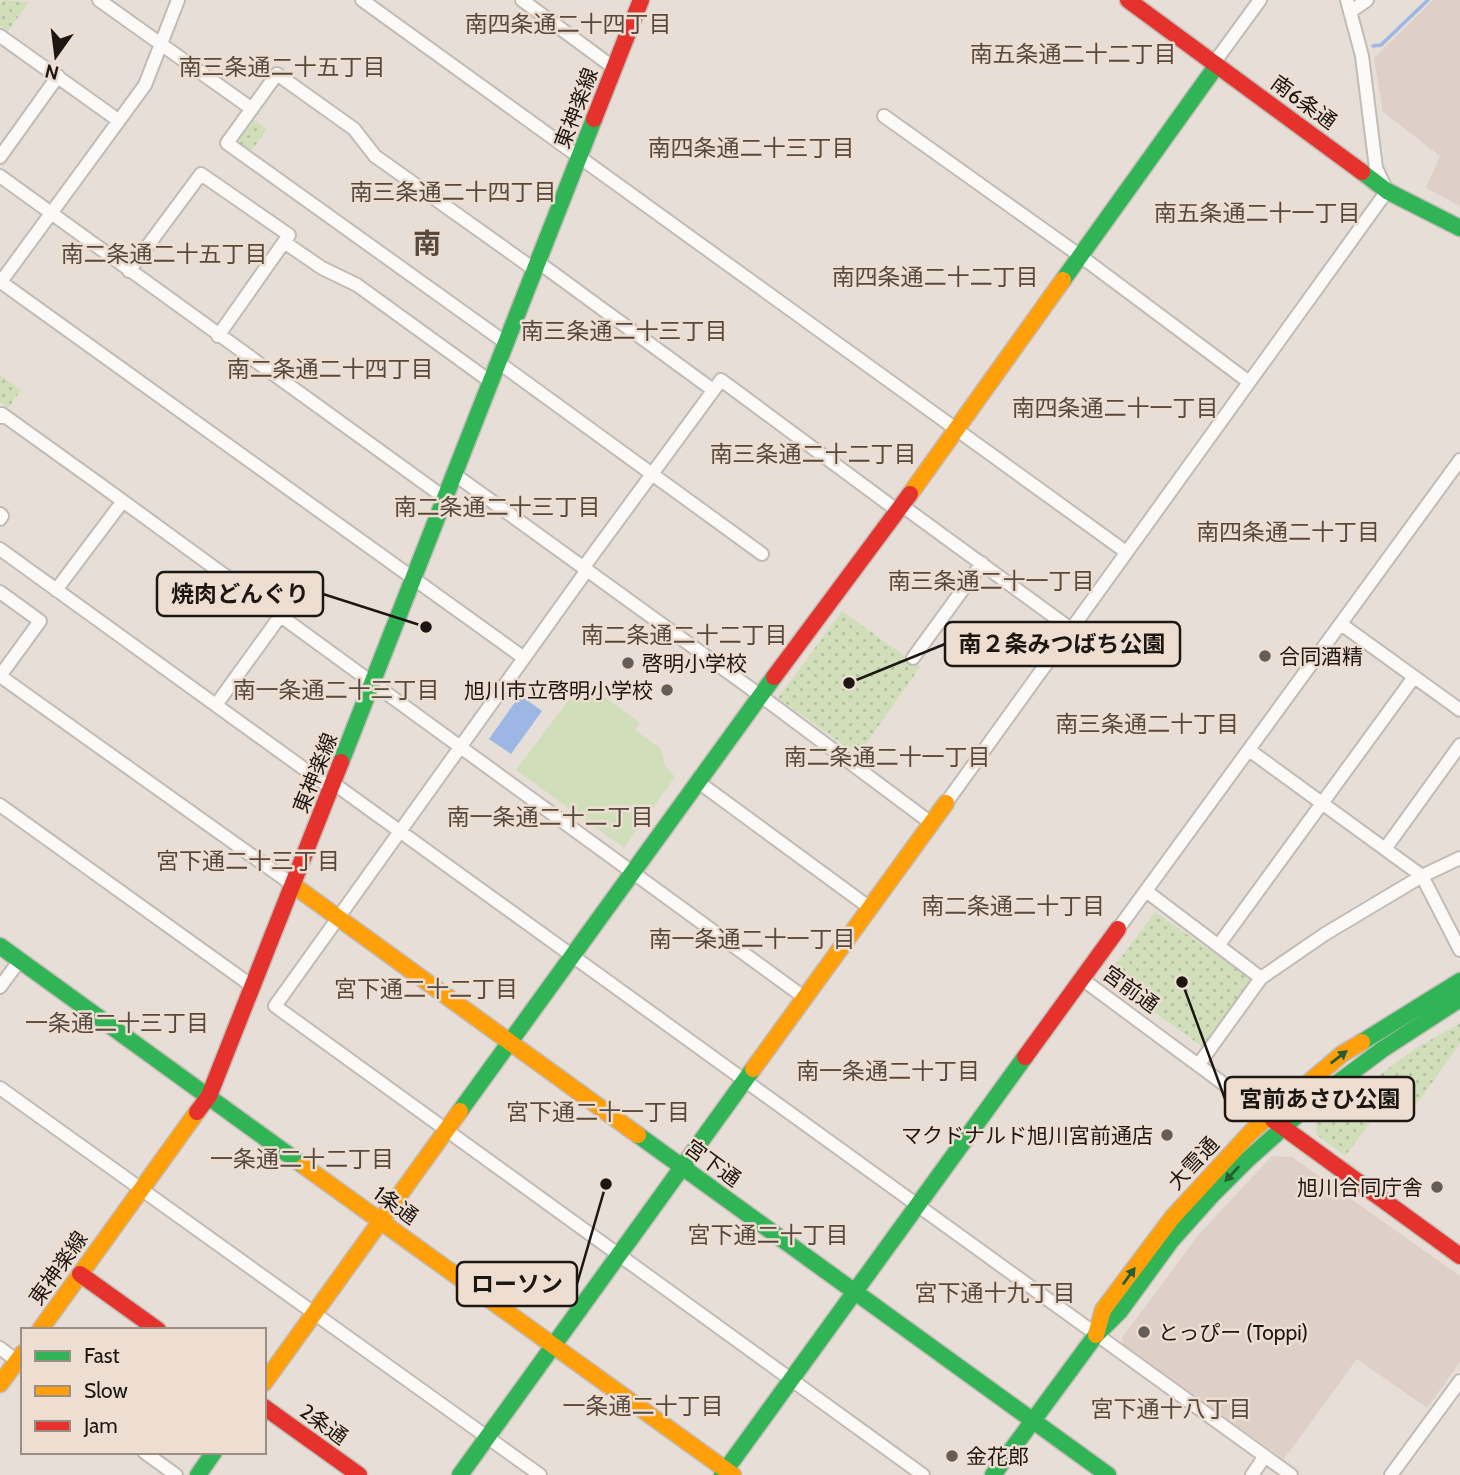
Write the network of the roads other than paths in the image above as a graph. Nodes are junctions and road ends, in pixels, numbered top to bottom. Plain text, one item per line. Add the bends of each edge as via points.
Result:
1 (99, 0) edge
2 (178, 0) edge
3 (362, 0) edge
4 (522, 0) edge
5 (641, 0) edge
6 (1128, 0) edge
7 (1260, 0) edge
8 (1367, 0) edge
9 (1348, 6) edge
10 (0, 36) edge
11 (161, 44) junction
12 (1216, 64) junction
13 (614, 68) junction
14 (58, 76) junction
15 (252, 108) junction
16 (884, 116) dead end
17 (118, 120) junction
18 (0, 157) edge
19 (580, 157) junction
20 (0, 176) edge
21 (1387, 191) junction
22 (51, 212) junction
23 (1460, 228) edge
24 (284, 242) junction
25 (1079, 255) junction
26 (537, 266) junction
27 (129, 271) junction
28 (0, 282) edge
29 (218, 336) junction
30 (506, 343) junction
31 (498, 362) junction
32 (491, 382) junction
33 (1249, 382) junction
34 (713, 390) junction
35 (0, 417) edge
36 (956, 428) junction
37 (1460, 460) edge
38 (454, 474) junction
39 (652, 474) junction
40 (445, 498) junction
41 (123, 501) junction
42 (899, 508) junction
43 (0, 549) edge
44 (1126, 552) junction
45 (762, 554) dead end
46 (982, 564) junction
47 (585, 569) junction
48 (414, 580) junction
49 (56, 590) junction
50 (0, 592) edge
51 (281, 615) junction
52 (1341, 624) junction
53 (1071, 629) junction
54 (524, 658) junction
55 (913, 659) dead end
56 (0, 676) edge
57 (1414, 677) junction
58 (374, 682) junction
59 (761, 696) junction
60 (216, 705) junction
61 (1460, 710) edge
62 (1460, 745) edge
63 (460, 748) junction
64 (1249, 750) junction
65 (697, 781) junction
66 (332, 786) junction
67 (1322, 802) junction
68 (946, 803) joint
69 (0, 806) edge
70 (931, 823) junction
71 (401, 831) junction
72 (1385, 849) junction
73 (1460, 858) edge
74 (631, 872) junction
75 (1422, 876) junction
76 (293, 885) junction
77 (1146, 891) junction
78 (870, 908) junction
79 (337, 917) junction
80 (1118, 929) joint
81 (0, 946) edge
82 (1218, 946) junction
83 (1460, 950) edge
84 (571, 956) junction
85 (20, 960) junction
86 (1261, 978) junction
87 (1082, 979) junction
88 (1460, 981) edge
89 (252, 986) junction
90 (0, 987) edge
91 (805, 998) junction
92 (1460, 999) edge
93 (510, 1042) junction
94 (1199, 1064) junction
95 (745, 1080) junction
96 (0, 1088) edge
97 (209, 1096) junction
98 (1267, 1116) junction
99 (1281, 1126) junction
100 (447, 1129) junction
101 (683, 1167) junction
102 (142, 1187) junction
103 (918, 1205) junction
104 (381, 1221) junction
105 (619, 1255) junction
106 (1460, 1255) edge
107 (80, 1274) junction
108 (854, 1292) junction
109 (314, 1312) junction
110 (41, 1328) edge
111 (155, 1328) edge
112 (1096, 1335) junction
113 (554, 1345) junction
114 (0, 1349) edge
115 (21, 1360) edge
116 (266, 1379) edge
117 (791, 1379) junction
118 (1460, 1381) edge
119 (0, 1384) edge
120 (266, 1408) edge
121 (1032, 1422) junction
122 (487, 1437) junction
123 (147, 1454) edge
124 (213, 1454) edge
125 (1265, 1456) junction
126 (727, 1473) edge
127 (176, 1475) edge
128 (198, 1475) edge
129 (359, 1475) edge
130 (460, 1475) edge
131 (540, 1475) edge
132 (923, 1475) edge
133 (993, 1475) edge
134 (1108, 1475) edge
135 (1252, 1475) edge
136 (1291, 1475) edge
137 (1391, 1475) edge

1 - 11 street
2 - 11 street
3 - 19 street
4 - 13 street
5 - 13 street, 東神楽線
6 - 12 street, 南6条通
7 - 12 street
8 - 9 street
9 - 21 street via 1362,56 1376,168
10 - 14 street
11 - 15 street
11 - 17 street via 145,85
12 - 21 street, 南6条通
12 - 25 street
13 - 19 street, 東神楽線
14 - 17 street
14 - 18 street
15 - 26 street via 277,74 354,129 375,156
15 - 30 street via 227,143
16 - 25 street
17 - 22 street
19 - 26 street, 東神楽線
19 - 36 street
20 - 22 street
21 - 23 street, 南6条通
21 - 33 street
22 - 27 street
22 - 28 street
24 - 27 street via 289,235 201,174
24 - 29 street
24 - 32 street via 357,285
25 - 33 street
25 - 36 street
26 - 30 street, 東神楽線
26 - 34 street
27 - 29 street
28 - 48 street
29 - 40 street
30 - 31 street, 東神楽線
31 - 32 street, 東神楽線
31 - 39 street
32 - 38 street, 東神楽線
33 - 44 street
34 - 39 street
34 - 42 street via 720,380
35 - 41 street via 2,414
36 - 42 street
36 - 44 street
37 - 52 street
38 - 40 street, 東神楽線
38 - 47 street
39 - 45 street
39 - 47 street
40 - 48 street, 東神楽線
41 - 49 street
41 - 51 street
42 - 46 street
42 - 59 street
43 - 49 street
44 - 53 street
46 - 53 street
46 - 55 street
47 - 54 street
47 - 59 street
48 - 54 street
48 - 58 street, 東神楽線
49 - 60 street
50 - 56 street via 40,621
51 - 58 street
51 - 60 street
52 - 57 street
52 - 64 street
53 - 68 street
54 - 63 street
56 - 76 street
57 - 61 street
57 - 67 street
58 - 63 street
58 - 66 street, 東神楽線
59 - 65 street
59 - 70 street
60 - 66 street
62 - 72 street
63 - 71 street
63 - 74 street
64 - 67 street
64 - 77 street
65 - 74 street
65 - 78 street
66 - 71 street
66 - 76 street, 東神楽線
67 - 72 street
67 - 82 street
68 - 70 street
69 - 89 street
70 - 78 street
71 - 79 street
71 - 84 street
72 - 75 street
73 - 75 street
74 - 84 street
74 - 91 street
75 - 83 street
75 - 86 street
76 - 79 street, 宮下通
76 - 89 street, 東神楽線
77 - 80 street
77 - 82 street
78 - 91 street
79 - 93 street, 宮下通
79 - 100 street via 275,1006
80 - 87 street
81 - 85 street, 1条通
82 - 86 street
84 - 93 street
84 - 95 street
85 - 90 street
85 - 97 street, 1条通
86 - 94 street
87 - 94 street, 宮前通
87 - 103 street
98 -> 88 street, 大雪通 via 1342,1054
89 - 97 street, 東神楽線
91 - 95 street
92 - 99 street, 大雪通 via 1376,1051
93 - 100 street
93 - 101 street, 宮下通
94 - 98 street, 宮前通
95 - 101 street
95 - 103 street
96 - 102 street
97 - 102 street, 東神楽線
97 - 104 street, 1条通
98 - 99 street, 宮前通
112 -> 98 street, 大雪通 via 1103,1310 1172,1218
99 - 106 street, 宮前通
99 -> 112 street, 大雪通 via 1181,1229 1115,1319
100 - 104 street
100 - 105 street
101 - 105 street
101 - 108 street, 宮下通
102 - 107 street, 東神楽線
102 - 109 street
103 - 108 street
103 - 112 street
104 - 109 street
104 - 113 street, 1条通
105 - 113 street
105 - 117 street
107 - 110 street, 東神楽線
107 - 111 street
108 - 117 street
108 - 121 street, 宮下通
109 - 116 street
109 - 122 street
112 - 121 street, 大雪通
112 - 125 street
113 - 122 street
113 - 126 street, 1条通
114 - 115 street
115 - 119 street
117 - 126 street
117 - 132 street
118 - 137 street
120 - 129 street, 2条通
121 - 133 street, 大雪通
121 - 134 street, 宮下通
122 - 130 street
122 - 131 street
123 - 127 street
124 - 128 street
125 - 135 street
125 - 136 street

